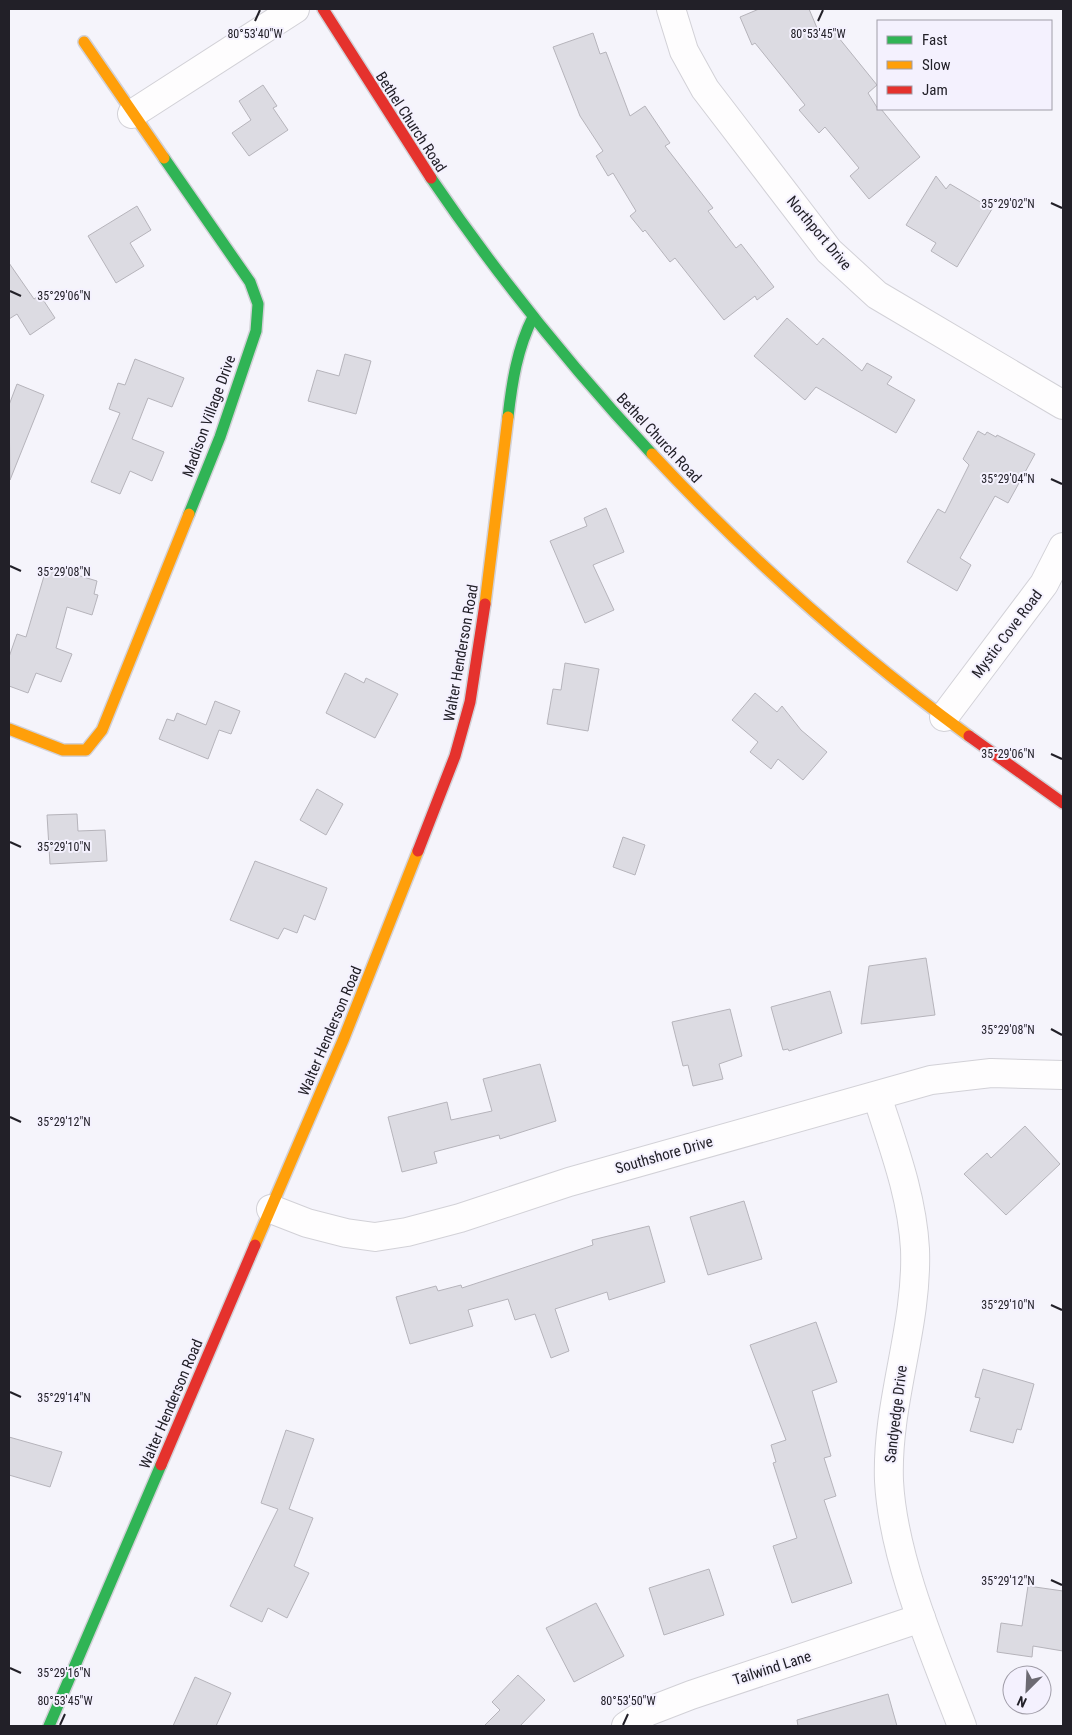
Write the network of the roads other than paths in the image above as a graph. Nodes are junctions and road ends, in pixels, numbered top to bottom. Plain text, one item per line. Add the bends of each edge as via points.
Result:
1 (295, 9) edge
2 (324, 9) edge
3 (671, 9) edge
4 (84, 42) dead end
5 (132, 114) junction
6 (533, 317) junction
7 (1063, 405) edge
8 (1063, 547) edge
9 (944, 717) junction
10 (9, 729) edge
11 (1063, 803) edge
12 (1063, 1074) edge
13 (877, 1096) junction
14 (271, 1209) junction
15 (921, 1618) junction
16 (49, 1726) edge
17 (626, 1726) edge
18 (962, 1726) edge

1 - 5 street
2 - 6 street, Bethel Church Road via 371,89 438,189
3 - 7 street, Northport Drive via 684,51 705,89 829,251 877,295
4 - 5 street, Madison Village Drive
5 - 10 street, Madison Village Drive via 250,282 258,304 256,331 220,437 102,730 86,750 63,750
6 - 9 street, Bethel Church Road via 680,484 770,573 844,638
6 - 14 street, Walter Henderson Road via 514,369 472,692 455,756 344,1038
8 - 9 street, Mystic Cove Road via 1044,584
9 - 11 street, Bethel Church Road
12 - 13 street, Southshore Drive via 991,1073 932,1080
13 - 14 street, Southshore Drive via 569,1182 407,1232 376,1237 346,1233
13 - 15 street, Sandyedge Drive via 905,1182 915,1250 889,1481 900,1546
14 - 16 street, Walter Henderson Road
15 - 17 street, Tailwind Lane via 691,1695 647,1712
15 - 18 street, Sandyedge Drive

